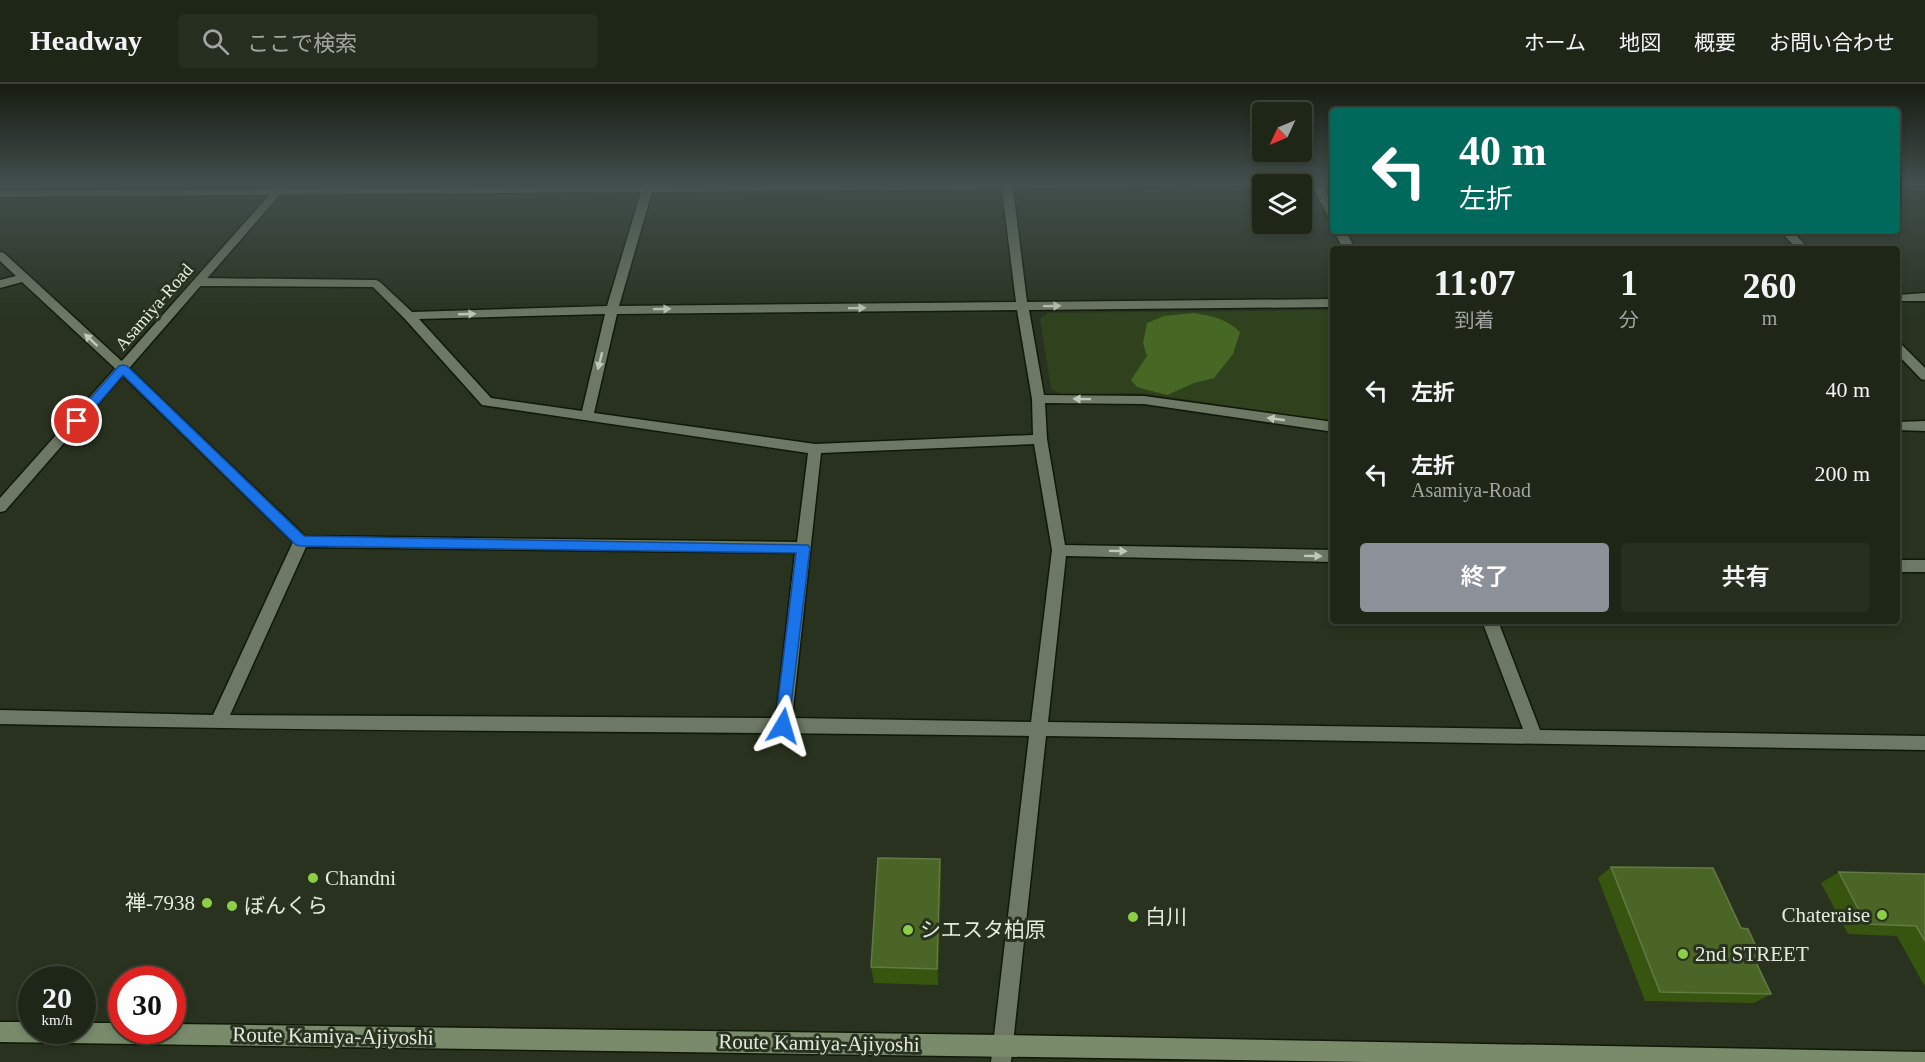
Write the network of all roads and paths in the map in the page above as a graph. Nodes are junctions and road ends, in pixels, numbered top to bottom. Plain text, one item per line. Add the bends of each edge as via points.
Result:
1 (246, 229) edge
2 (636, 229) edge
3 (1013, 229) edge
4 (1789, 234) edge
5 (1800, 246) edge
6 (0, 255) edge
7 (24, 278) junction
8 (199, 282) junction
9 (0, 284) edge
10 (1925, 297) edge
11 (1900, 298) edge
12 (1330, 303) edge
13 (1022, 306) junction
14 (612, 310) junction
15 (409, 316) junction
16 (1900, 350) edge
17 (123, 369) junction
18 (1925, 376) edge
19 (1038, 399) junction
20 (586, 416) junction
21 (1330, 426) edge
22 (1900, 426) edge
23 (1925, 426) edge
24 (1040, 439) junction
25 (815, 449) junction
26 (0, 507) edge
27 (301, 541) junction
28 (804, 548) junction
29 (1059, 550) junction
30 (1330, 556) edge
31 (1900, 566) edge
32 (1925, 567) edge
33 (1491, 624) edge
34 (0, 717) edge
35 (218, 722) junction
36 (783, 726) junction
37 (1040, 731) junction
38 (1535, 738) junction
39 (1925, 744) edge
40 (0, 1032) edge
41 (1002, 1054) edge
42 (1925, 1062) edge

1 - 8 street, Asamiya-Road
2 - 14 street
3 - 13 street
4 - 5 street
6 - 7 street
7 - 9 street
17 -> 7 street
8 - 15 street via 376,284
8 - 17 street, Asamiya-Road
10 - 11 street
13 -> 12 street
14 -> 13 street
13 - 19 street
15 -> 14 street
14 -> 20 street
15 - 20 street via 487,402
16 - 18 street
17 - 26 street, Asamiya-Road
17 - 27 street
21 -> 19 street via 1144,400
19 - 24 street
20 - 25 street
22 - 23 street
24 - 25 street
24 - 29 street
25 - 28 street
27 - 28 street
27 - 35 street
28 - 36 street
29 -> 30 street
29 - 37 street
31 - 32 street
33 - 38 street
34 - 35 street
35 - 36 street
36 - 37 street
37 - 38 street
37 - 41 street
38 - 39 street
40 - 41 main road, Route Kamiya-Ajiyoshi
41 - 42 main road, Route Kamiya-Ajiyoshi

